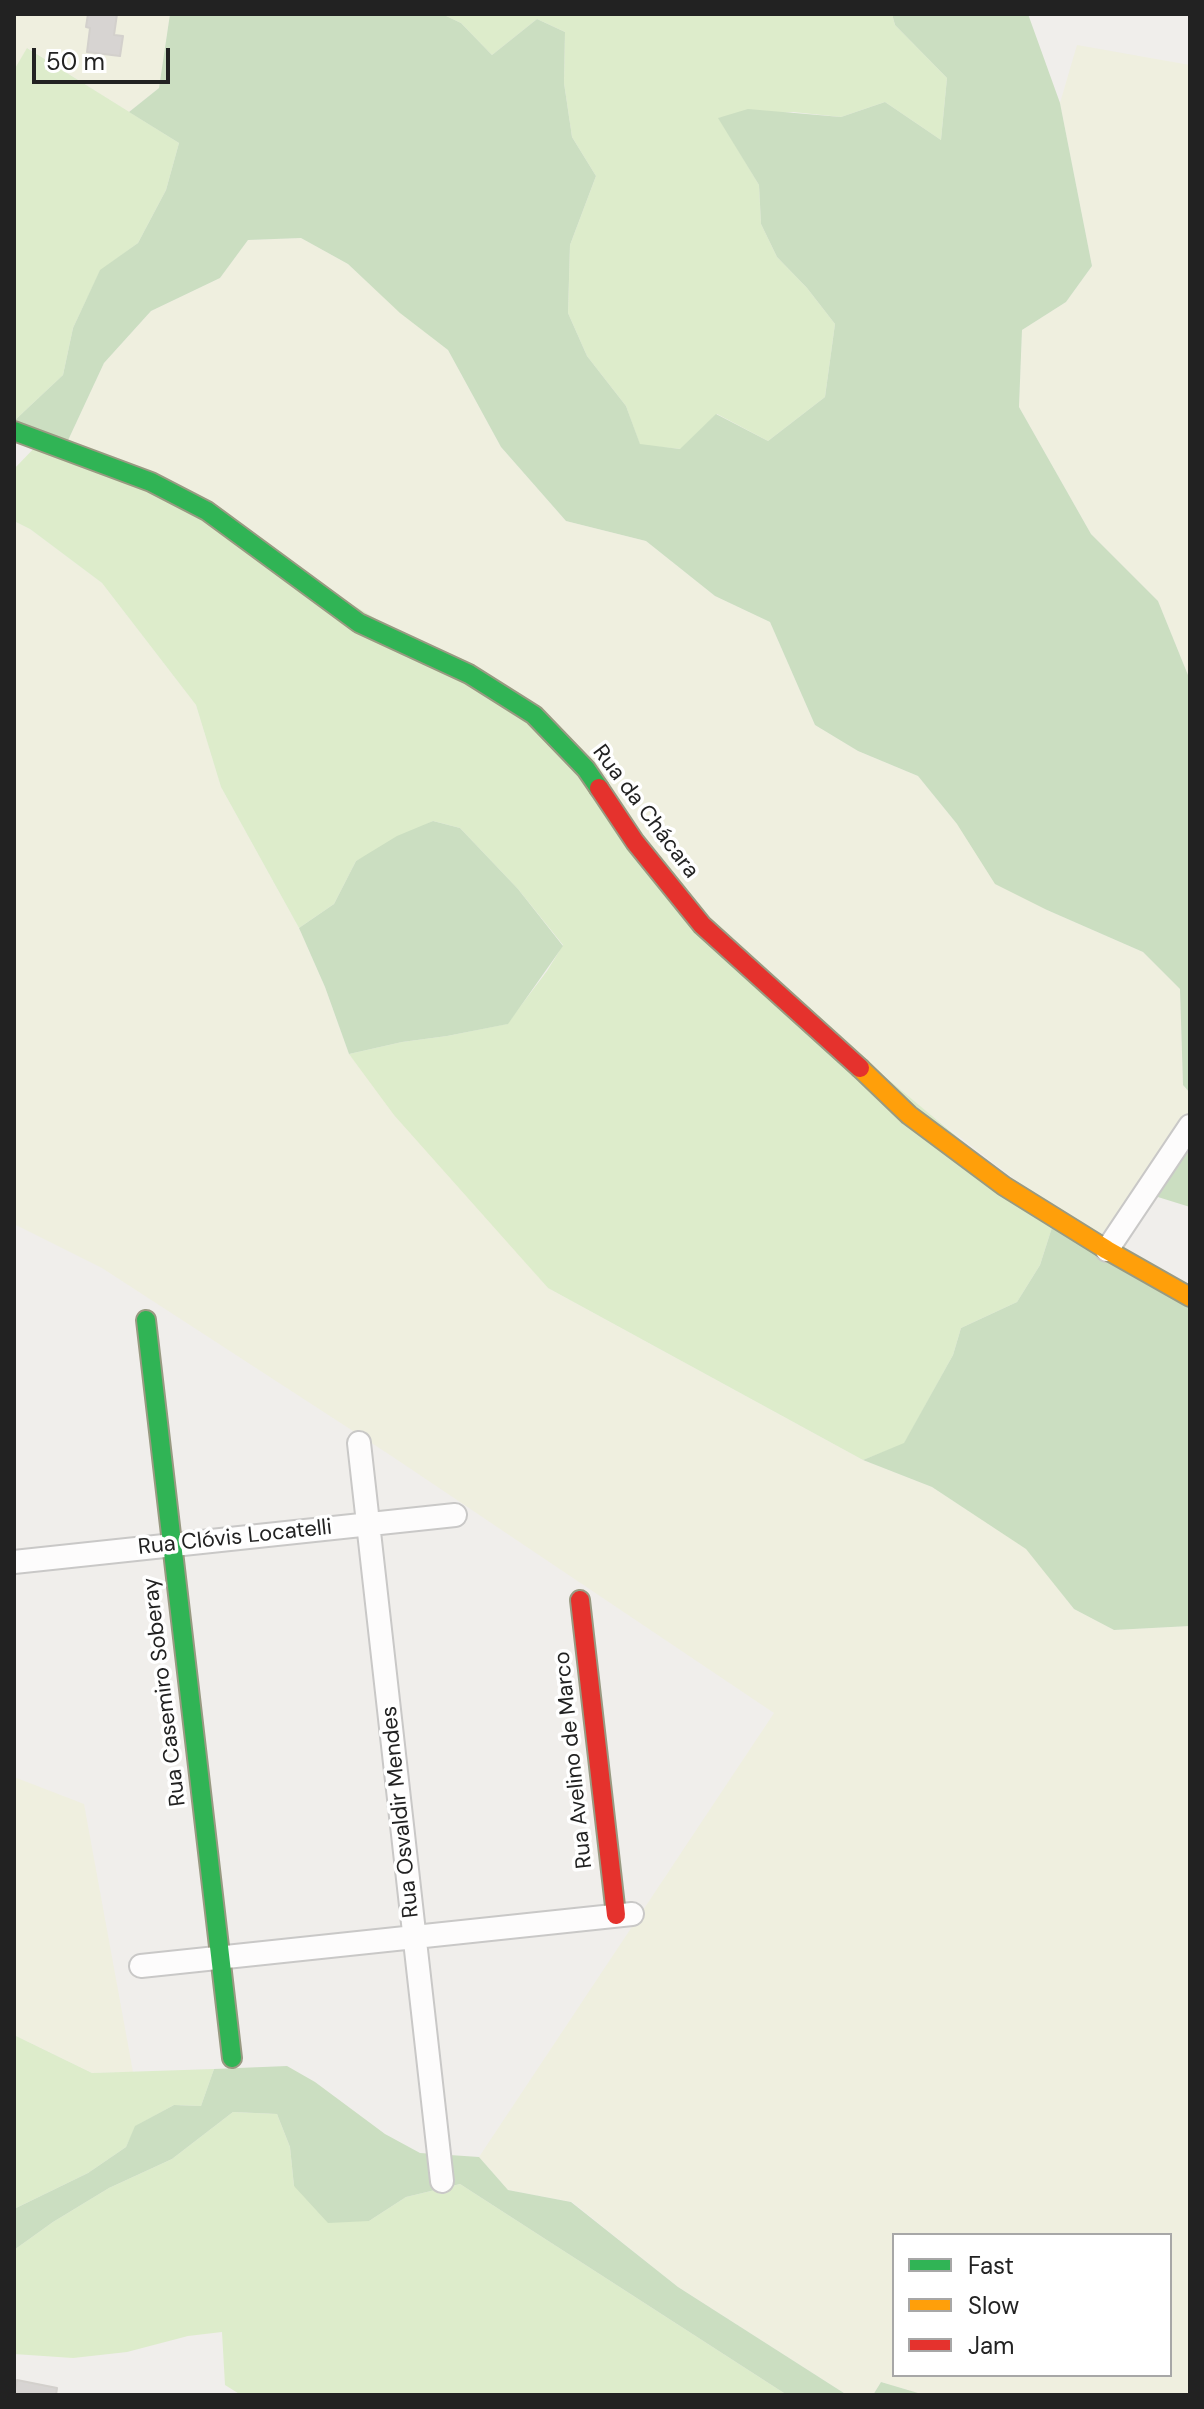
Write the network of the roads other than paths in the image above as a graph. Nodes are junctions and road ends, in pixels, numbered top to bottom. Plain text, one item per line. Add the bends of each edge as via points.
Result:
1 (14, 431) edge
2 (1190, 1126) edge
3 (1107, 1250) junction
4 (1190, 1297) edge
5 (146, 1320) dead end
6 (359, 1443) dead end
7 (455, 1515) dead end
8 (369, 1524) junction
9 (172, 1545) junction
10 (14, 1562) edge
11 (580, 1600) dead end
12 (624, 1915) joint
13 (415, 1937) junction
14 (220, 1958) junction
15 (141, 1966) dead end
16 (232, 2058) dead end
17 (442, 2181) dead end

1 - 3 street, Rua da Chácara via 151,482 207,511 359,623 469,674 534,715 586,769 635,842 702,925 909,1115 1004,1186
2 - 3 street
3 - 4 street, Rua da Chácara
5 - 9 street, Rua Casemiro Soberay
6 - 8 street, Rua Osvaldir Mendes
7 - 8 street, Rua Clóvis Locatelli
8 - 9 street, Rua Clóvis Locatelli
8 - 13 street, Rua Osvaldir Mendes
9 - 10 street, Rua Clóvis Locatelli
9 - 14 street, Rua Casemiro Soberay
11 - 12 street, Rua Avelino de Marco
12 - 13 street
13 - 14 street
13 - 17 street, Rua Osvaldir Mendes
14 - 15 street
14 - 16 street, Rua Casemiro Soberay

